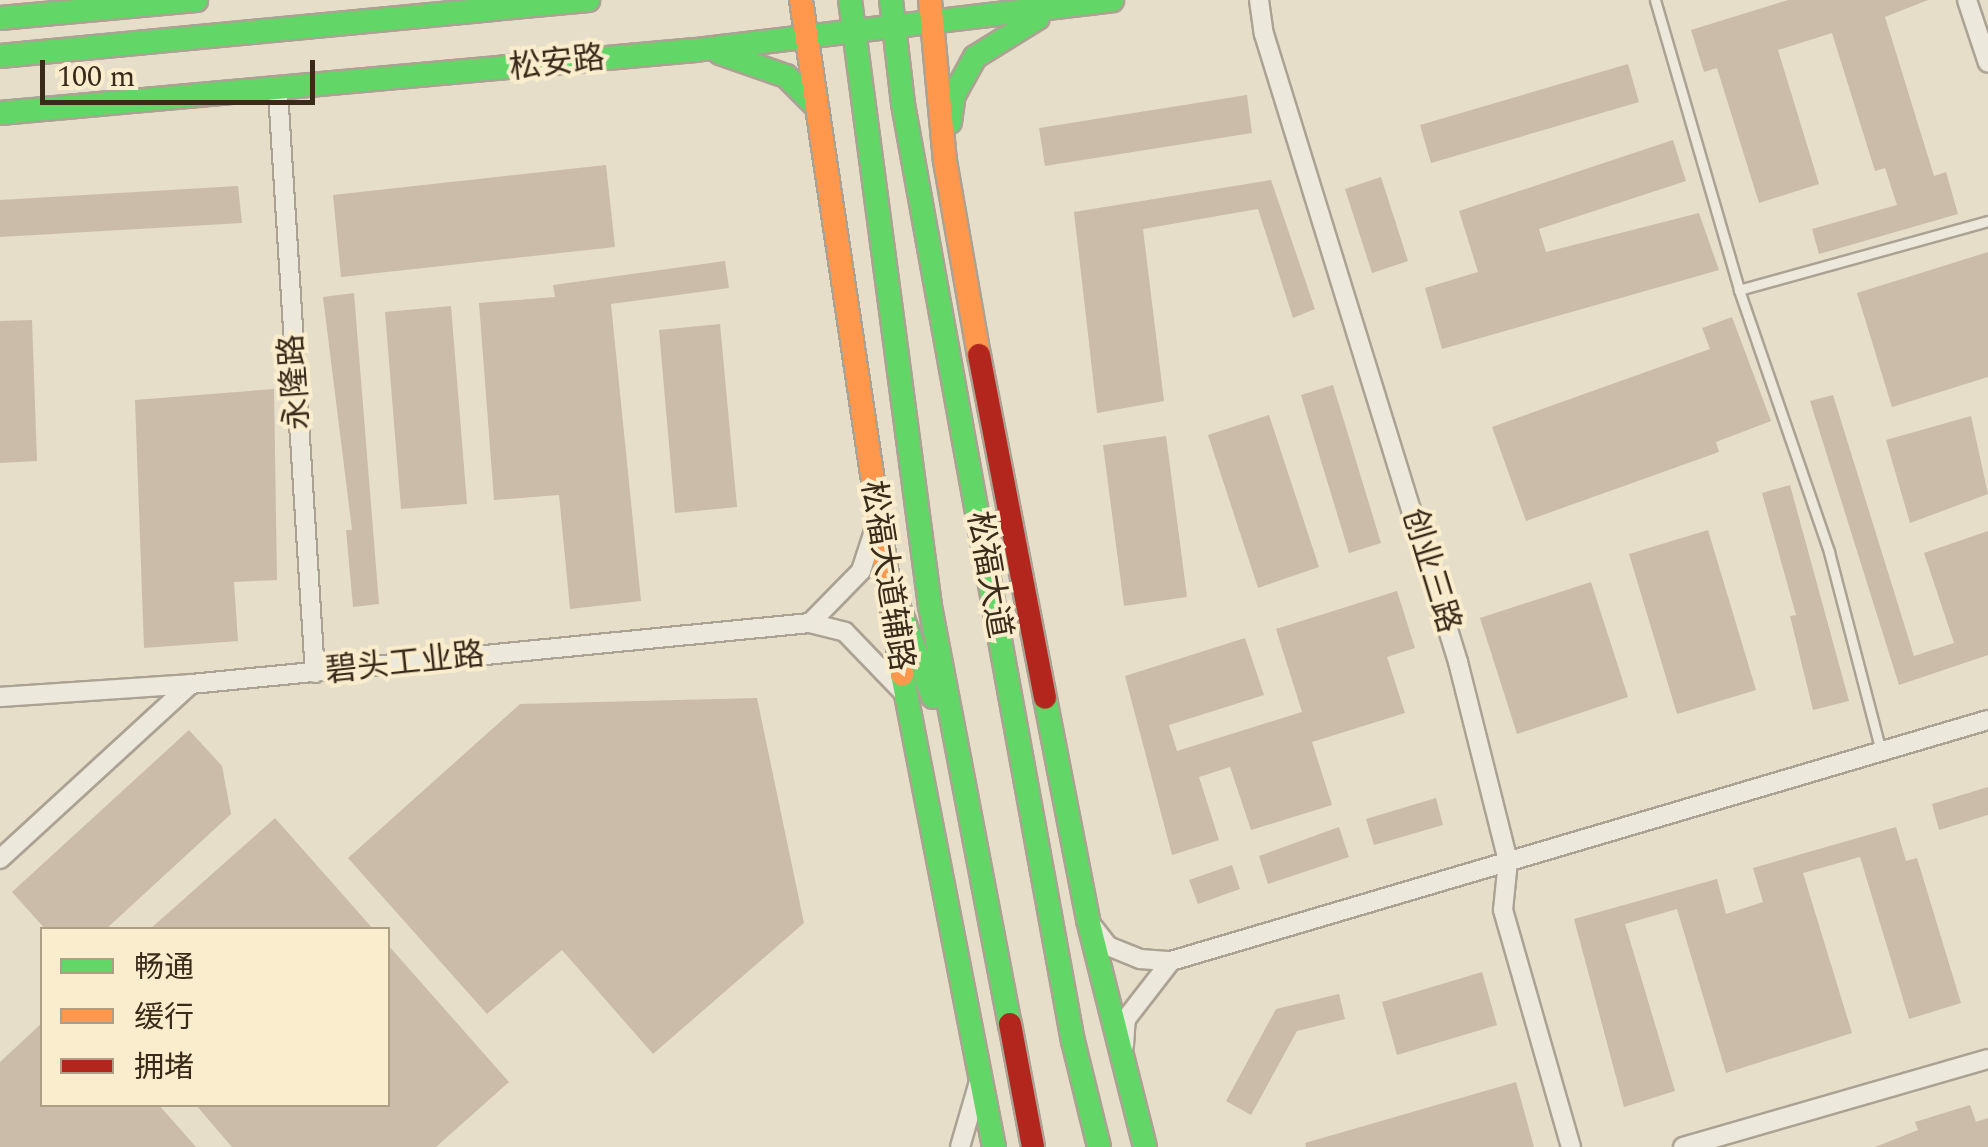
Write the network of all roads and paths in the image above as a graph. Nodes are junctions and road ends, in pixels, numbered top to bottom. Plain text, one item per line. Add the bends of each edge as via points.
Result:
1 (196, 0) edge
2 (588, 0) edge
3 (801, 0) edge
4 (850, 0) edge
5 (891, 0) edge
6 (1112, 0) edge
7 (1260, 0) edge
8 (1655, 0) edge
9 (1967, 0) edge
10 (1062, 7) junction
11 (931, 11) edge
12 (0, 18) edge
13 (894, 26) junction
14 (857, 30) junction
15 (805, 37) junction
16 (695, 50) junction
17 (0, 56) edge
18 (1988, 63) edge
19 (278, 92) junction
20 (816, 106) junction
21 (0, 114) edge
22 (945, 162) junction
23 (1988, 221) edge
24 (1739, 290) junction
25 (978, 336) junction
26 (953, 378) junction
27 (990, 511) junction
28 (876, 525) junction
29 (889, 582) junction
30 (810, 622) junction
31 (998, 629) junction
32 (315, 673) junction
33 (191, 684) junction
34 (905, 695) junction
35 (0, 697) edge
36 (1045, 708) junction
37 (1988, 720) edge
38 (1881, 751) junction
39 (954, 752) junction
40 (0, 859) edge
41 (1508, 861) junction
42 (1088, 920) junction
43 (1171, 961) junction
44 (1122, 1056) junction
45 (1988, 1059) edge
46 (980, 1075) junction
47 (960, 1147) edge
48 (994, 1147) edge
49 (1034, 1147) edge
50 (1099, 1147) edge
51 (1145, 1147) edge
52 (1570, 1147) edge
53 (1682, 1147) edge

1 - 12 main road
2 - 17 main road
3 - 15 main road, 松福大道辅路
4 - 14 main road, 松福大道
5 - 13 main road, 松福大道
6 - 10 main road, 松安路
7 - 41 street, 创业三路 via 1264,34 1458,662
8 - 24 lane
9 - 18 street
10 - 11 main road, 松安路
10 - 22 main road via 1011,30 975,57 954,95
11 - 13 main road, 松安路
11 - 22 main road
13 - 14 main road, 松安路
13 - 26 main road, 松福大道
14 - 15 main road, 松安路
14 - 39 main road, 松福大道 via 864,141
15 - 16 main road, 松安路
15 - 20 main road, 松福大道辅路
16 - 19 main road, 松安路
16 - 20 main road via 759,63 786,76
19 - 21 main road, 松安路
19 - 32 street, 永隆路
20 - 28 main road, 松福大道辅路
22 - 25 main road
23 - 24 lane
24 - 38 lane via 1829,552
25 - 27 main road
25 - 36 main road
26 - 27 main road
26 - 31 main road, 松福大道
27 - 31 main road
27 - 36 main road
28 - 29 main road, 松福大道辅路
28 - 30 street via 861,571
29 - 34 main road, 松福大道辅路
29 - 39 main road
30 - 32 street, 碧头工业路
30 - 34 street via 845,632
31 - 50 main road, 松福大道
32 - 33 street, 碧头工业路
33 - 35 street, 碧头工业路
33 - 40 street
34 - 46 main road, 松福大道辅路
36 - 42 main road
37 - 38 street
38 - 41 street
39 - 49 main road, 松福大道
41 - 43 street
41 - 52 street, 创业三路 via 1504,910
42 - 43 street via 1108,946 1140,959
42 - 44 main road
43 - 44 street via 1126,1019
44 - 51 main road
45 - 53 street
46 - 47 street
46 - 48 main road, 松福大道辅路

